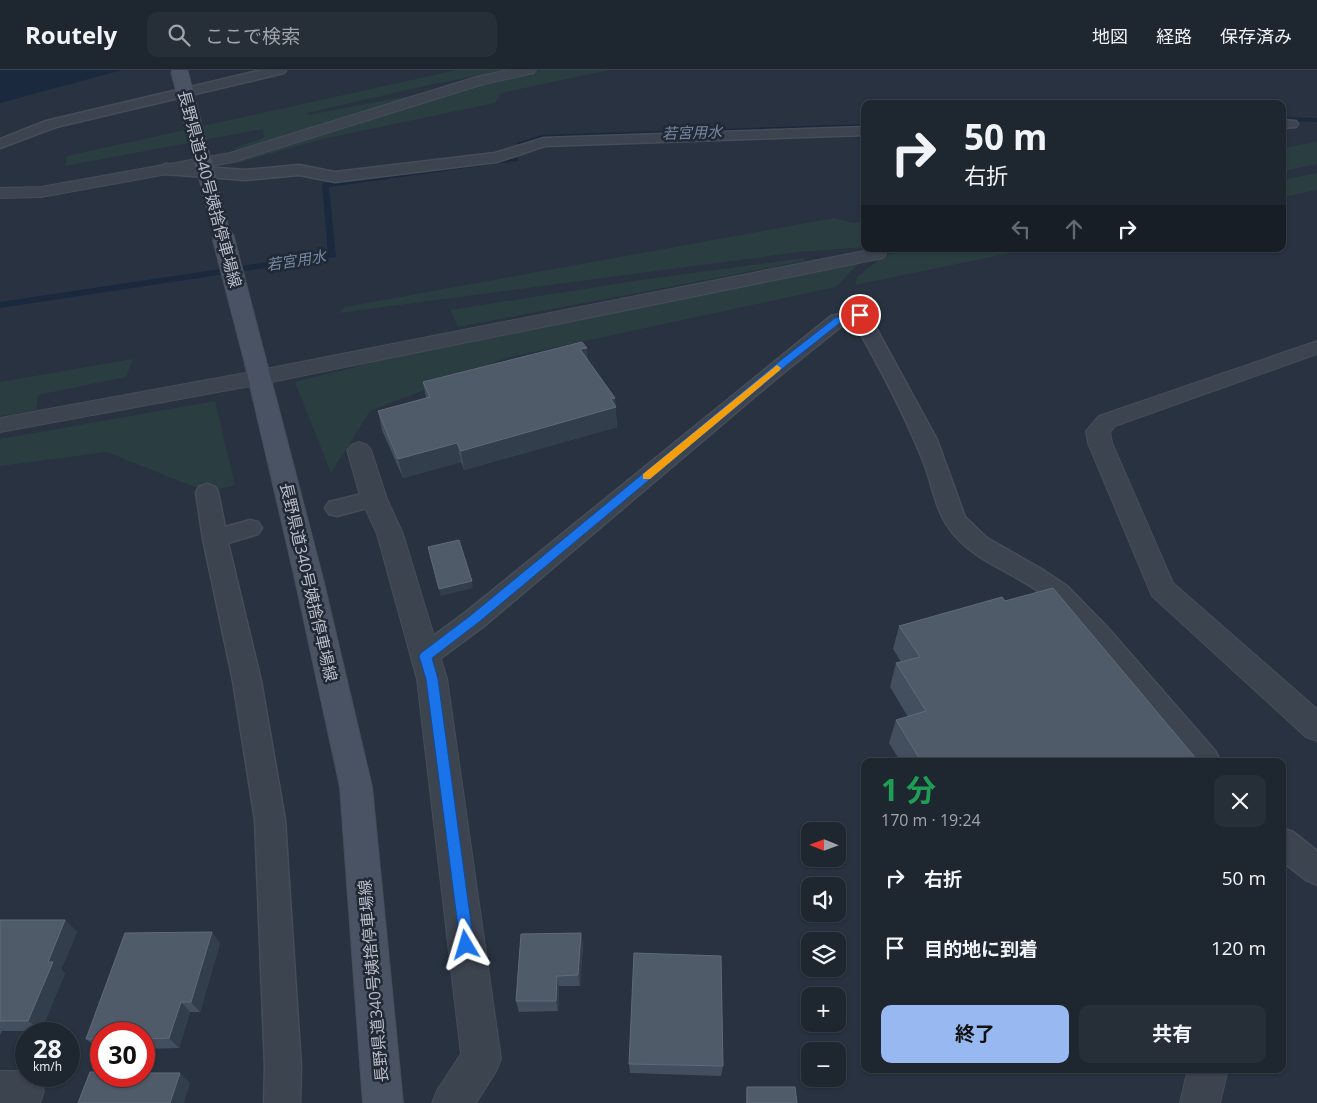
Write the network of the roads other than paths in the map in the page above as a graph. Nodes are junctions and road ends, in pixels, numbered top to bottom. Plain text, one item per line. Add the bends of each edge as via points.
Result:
1 (179, 70) edge
2 (279, 70) edge
3 (529, 70) edge
4 (861, 131) edge
5 (0, 144) edge
6 (165, 169) junction
7 (0, 194) edge
8 (876, 254) dead end
9 (1317, 347) edge
10 (258, 370) junction
11 (0, 425) edge
12 (359, 450) dead end
13 (207, 492) dead end
14 (374, 499) junction
15 (337, 508) dead end
16 (250, 528) dead end
17 (215, 539) junction
18 (425, 656) junction
19 (1317, 728) edge
20 (1203, 758) edge
21 (1286, 845) edge
22 (1317, 870) edge
23 (1207, 1073) edge
24 (0, 1091) edge
25 (20, 1103) edge
26 (282, 1103) edge
27 (383, 1103) edge
28 (452, 1103) edge
29 (1200, 1103) edge

1 - 10 main road, 長野県道340号姨捨停車場線, bridge
2 - 5 lane via 51,124
3 - 6 street via 481,80 233,157
4 - 6 lane via 544,142 497,157 335,177 299,170 245,175
6 - 7 street via 41,192
8 - 10 street
9 - 19 street via 1107,421 1098,431 1100,443 1162,589
10 - 11 street
10 - 27 main road, 長野県道340号姨捨停車場線 via 356,787
12 - 14 street
13 - 17 lane
14 - 15 lane
14 - 18 street via 390,534
16 - 17 lane
17 - 26 lane via 247,681 270,820 283,1067
18 - 20 lane via 838,320 860,315 909,402 935,461 956,523 975,541 1058,592 1093,628
18 - 28 street via 432,679 481,1059
21 - 22 lane
23 - 29 street
24 - 25 street via 24,1091

